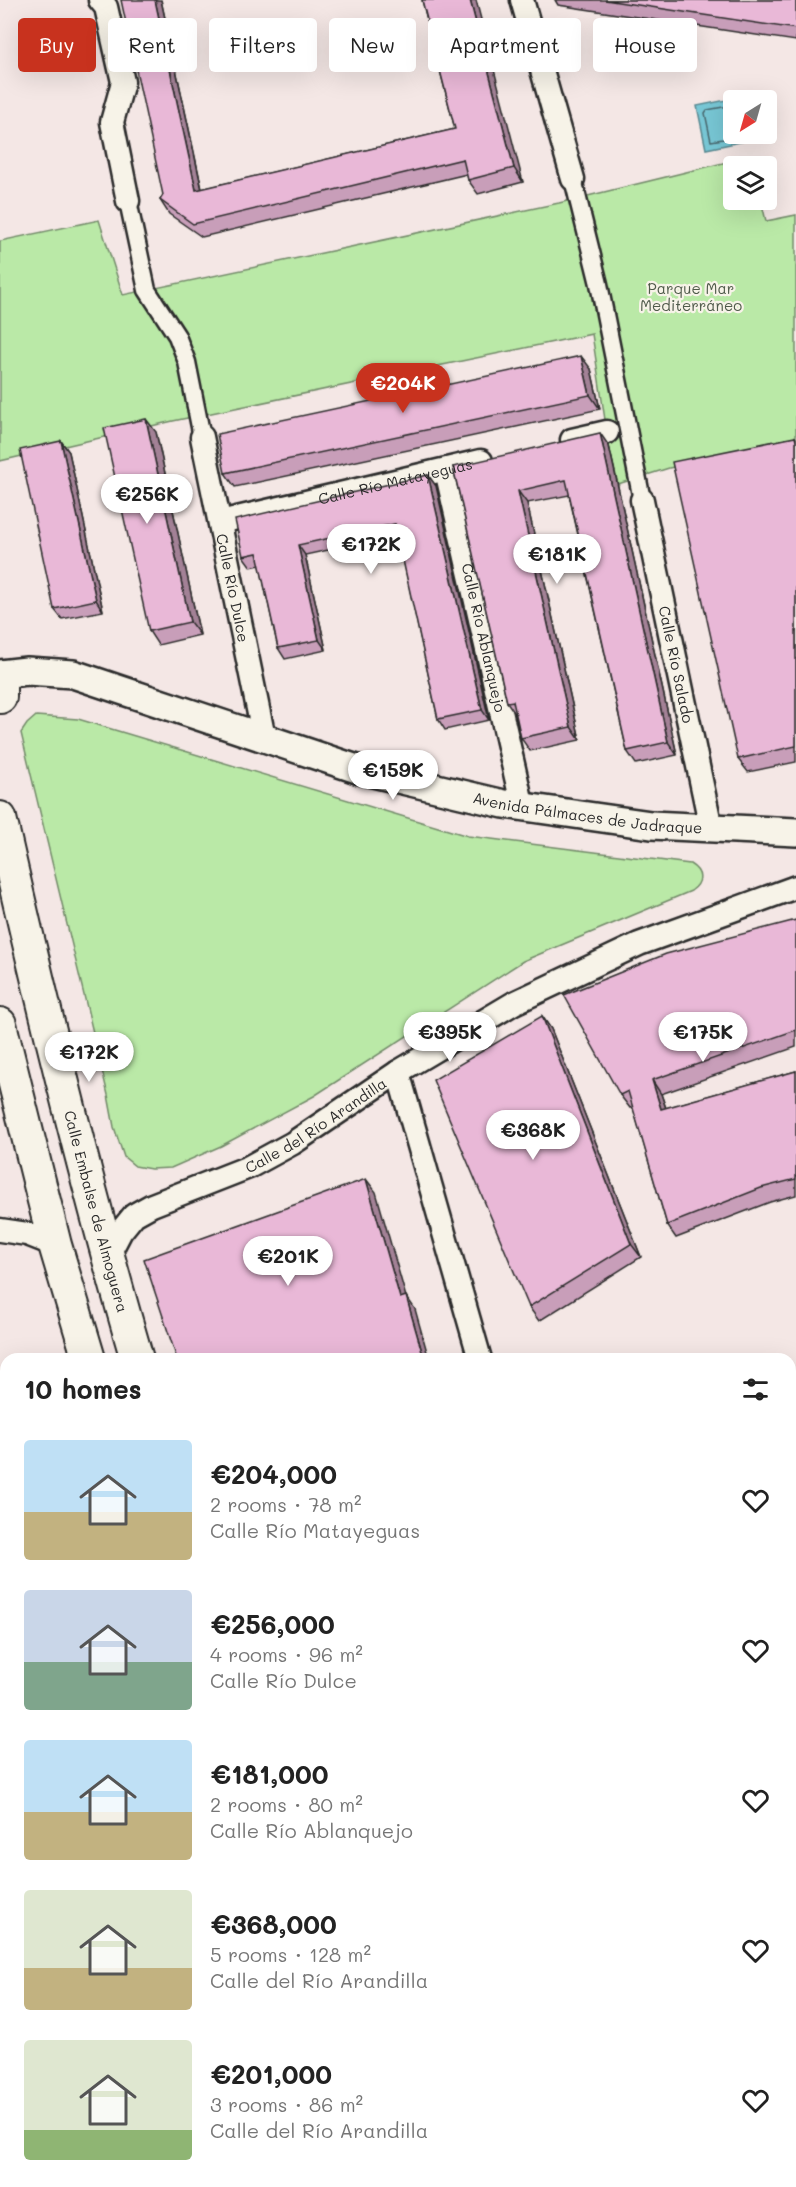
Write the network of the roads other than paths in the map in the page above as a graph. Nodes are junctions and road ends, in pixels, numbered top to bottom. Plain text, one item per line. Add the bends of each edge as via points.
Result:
1 (100, 0) edge
2 (522, 0) edge
3 (573, 179) joint
4 (128, 201) joint
5 (617, 430) junction
6 (202, 437) joint
7 (549, 445) edge
8 (504, 456) edge
9 (446, 470) junction
10 (642, 500) joint
11 (220, 522) junction
12 (0, 674) edge
13 (0, 683) edge
14 (0, 697) edge
15 (264, 738) junction
16 (523, 808) junction
17 (0, 818) edge
18 (711, 828) junction
19 (796, 832) edge
20 (796, 887) edge
21 (0, 1024) edge
22 (398, 1072) junction
23 (0, 1230) edge
24 (55, 1245) junction
25 (109, 1254) junction
26 (87, 1353) edge
27 (135, 1353) edge
28 (478, 1353) edge

1 - 4 street via 106,7 123,82 112,122
2 - 3 street
3 - 5 street via 599,284
4 - 6 street via 147,290 177,336 187,362
5 - 7 street
5 - 10 street
6 - 11 street, Calle Río Dulce
8 - 9 street, Calle Río Matayeguas
9 - 11 street, Calle Río Matayeguas
9 - 16 street, Calle Río Ablanquejo
10 - 18 street, Calle Río Salado
11 - 15 street, Calle Río Dulce
12 - 15 street, Avenida Pálmaces de Jadraque via 73,674
13 - 14 main road
15 - 16 street, Avenida Pálmaces de Jadraque via 360,770
16 - 18 street, Avenida Pálmaces de Jadraque via 651,825
17 - 25 main road, Calle Embalse de Almoguera via 32,960
18 - 19 street, Avenida Pálmaces de Jadraque
20 - 22 street, Calle del Río Arandilla via 639,944 574,974 506,1008
21 - 24 main road
22 - 25 street, Calle del Río Arandilla via 293,1143 249,1167 134,1215
22 - 28 street
23 - 24 street via 27,1234
24 - 26 main road
25 - 27 main road, Calle Embalse de Almoguera

